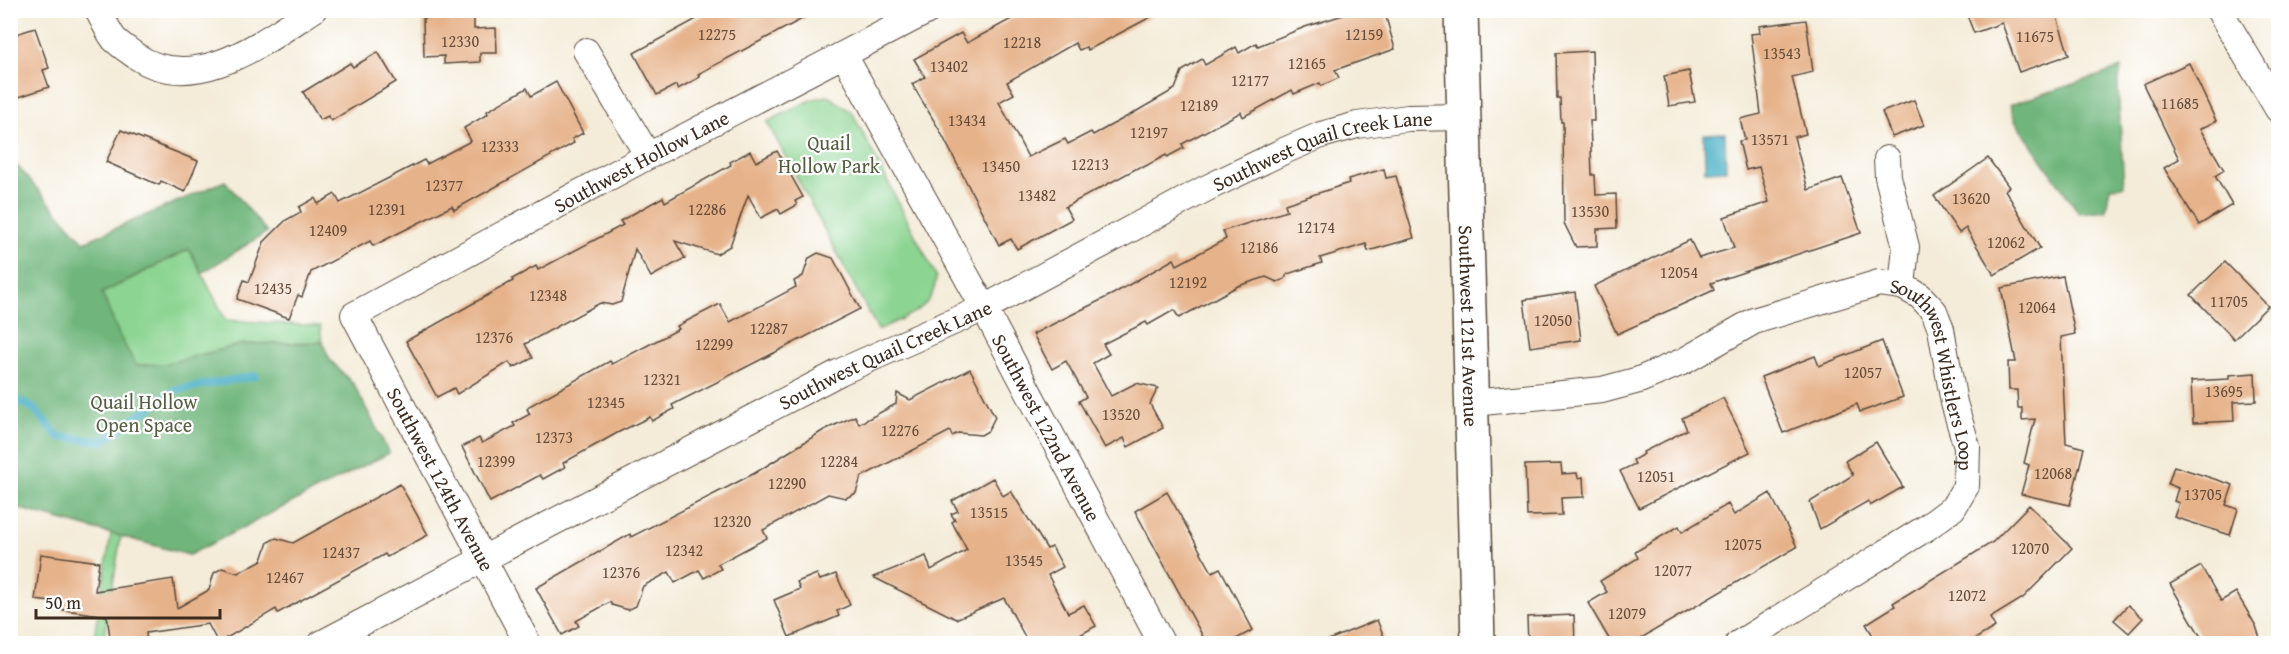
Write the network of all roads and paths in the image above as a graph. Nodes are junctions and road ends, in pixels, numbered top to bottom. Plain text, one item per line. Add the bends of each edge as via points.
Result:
1 (98, 10) edge
2 (313, 10) edge
3 (928, 10) edge
4 (1461, 10) edge
5 (2219, 10) edge
6 (586, 51) dead end
7 (844, 55) junction
8 (2278, 109) edge
9 (1464, 117) junction
10 (648, 156) junction
11 (1887, 159) dead end
12 (1902, 286) junction
13 (984, 308) junction
14 (354, 315) joint
15 (1473, 404) junction
16 (482, 557) junction
17 (321, 644) edge
18 (528, 644) edge
19 (1162, 644) edge
20 (1478, 644) edge
21 (1738, 644) edge

1 - 2 street via 115,39 128,50 160,69 177,72 203,69 234,56
3 - 7 street, Southwest Hollow Lane
4 - 9 main road, Southwest 121st Avenue
5 - 8 street
6 - 10 street
7 - 10 street, Southwest Hollow Lane
7 - 13 street, Southwest 122nd Avenue
9 - 13 street, Southwest Quail Creek Lane via 1408,118 1321,135 1205,189
9 - 15 main road, Southwest 121st Avenue
10 - 14 street, Southwest Hollow Lane
11 - 12 street via 1906,247
12 - 15 street, Southwest Whistlers Loop via 1879,283 1754,321 1684,361 1639,380 1602,390
12 - 21 street, Southwest Whistlers Loop via 1935,311 1941,329 1953,403 1968,447 1966,486 1953,508 1926,528
13 - 16 street, Southwest Quail Creek Lane via 840,372
13 - 19 street, Southwest 122nd Avenue
14 - 16 street, Southwest 124th Avenue
15 - 20 main road, Southwest 121st Avenue
16 - 17 street, Southwest Quail Creek Lane
16 - 18 street, Southwest 124th Avenue

